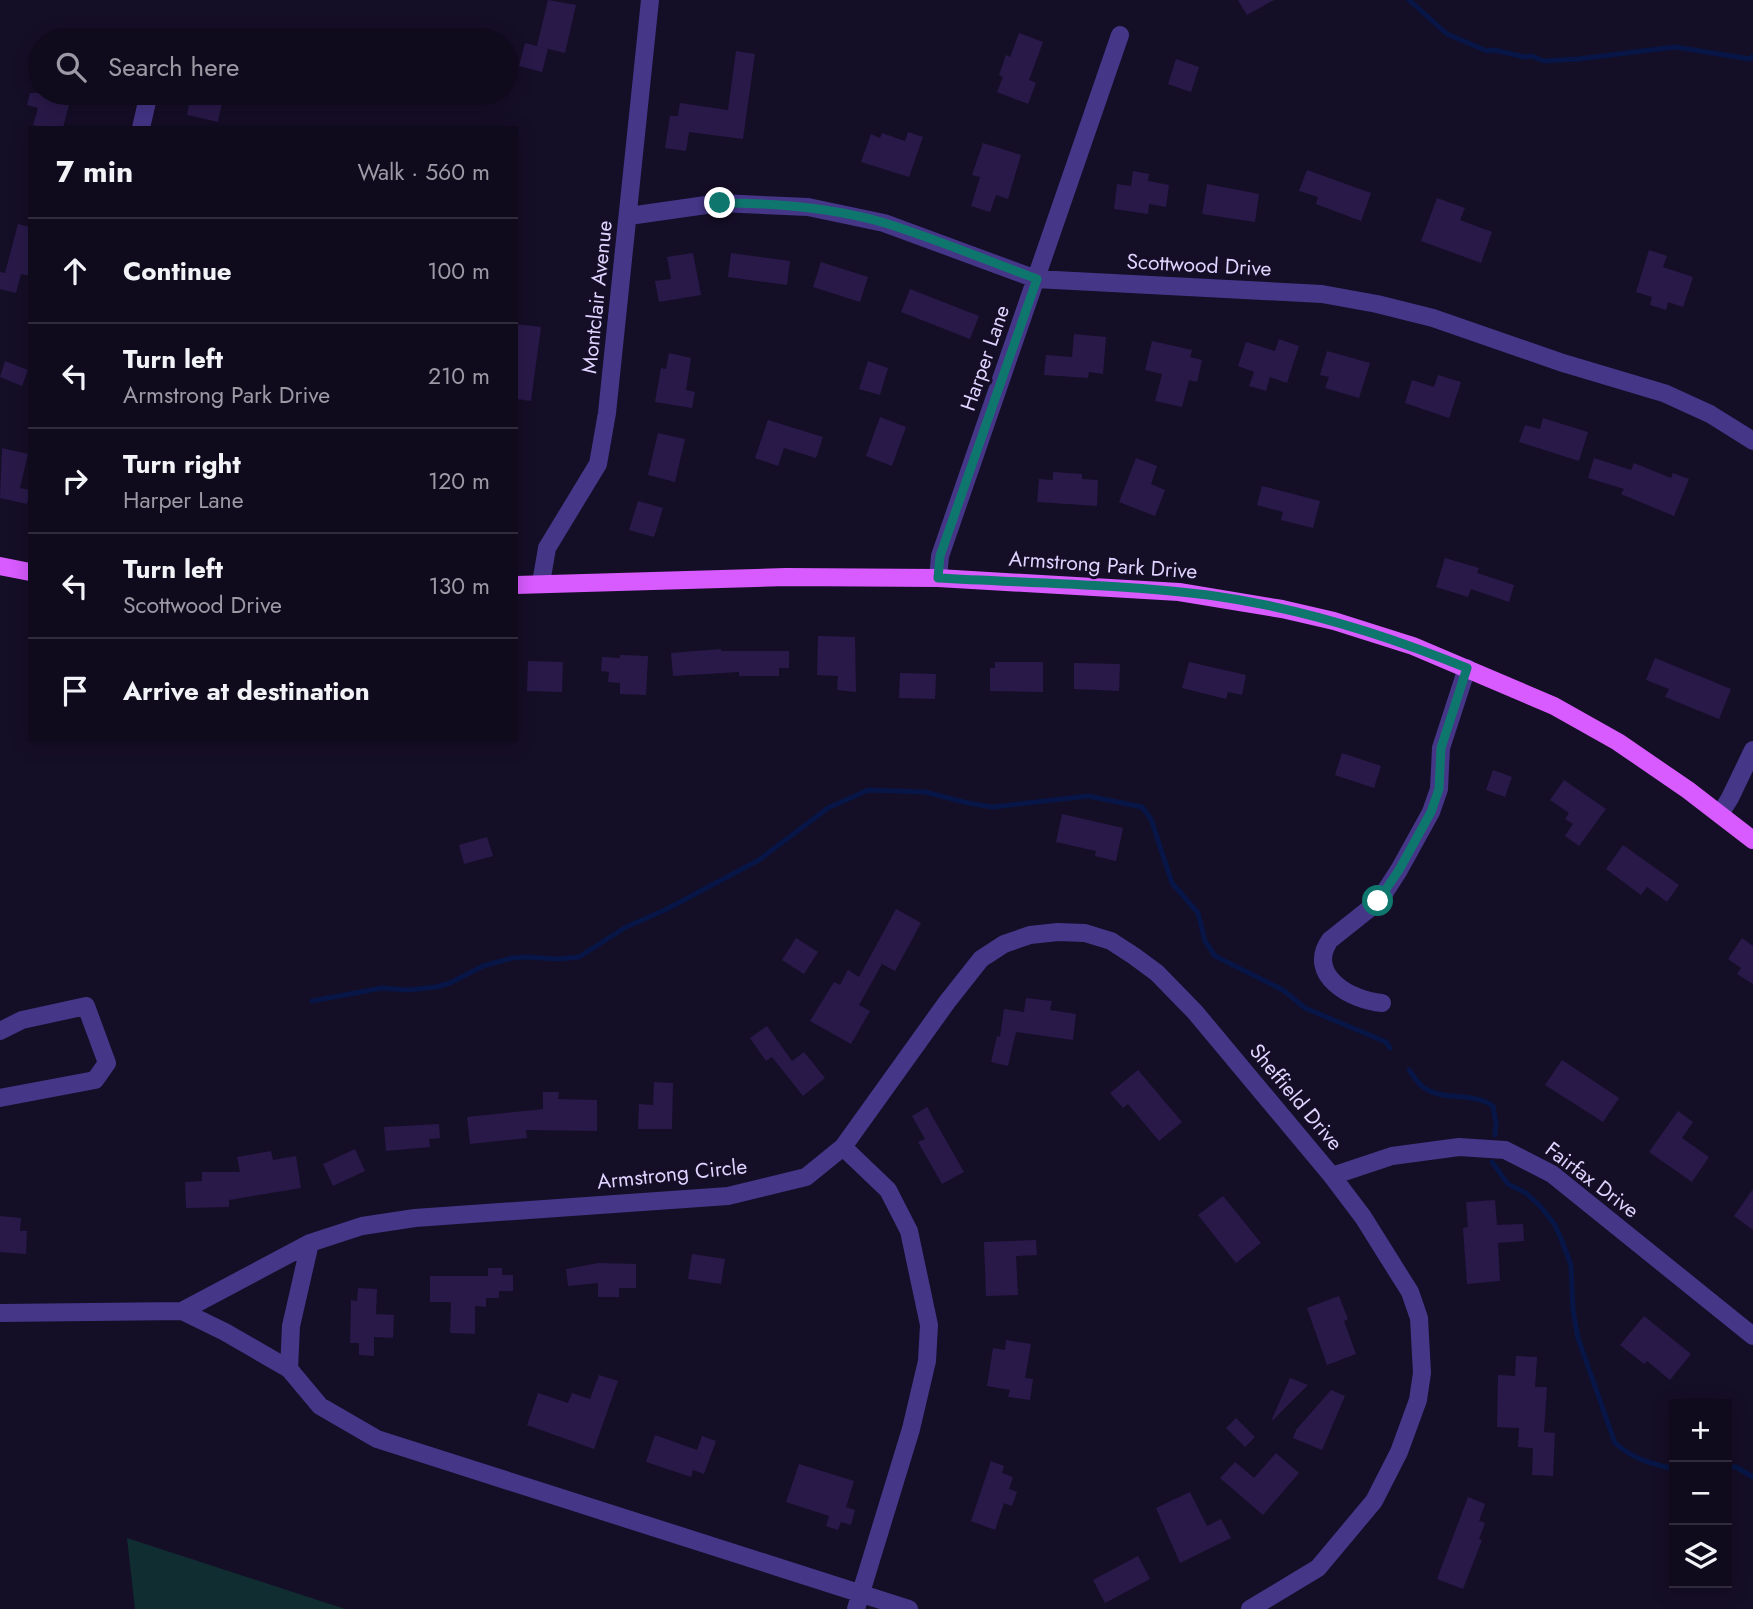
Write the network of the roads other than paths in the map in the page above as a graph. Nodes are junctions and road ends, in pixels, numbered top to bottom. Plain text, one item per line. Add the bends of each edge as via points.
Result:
1 (650, 0) edge
2 (1120, 35) dead end
3 (146, 105) edge
4 (141, 126) edge
5 (629, 216) junction
6 (1037, 279) junction
7 (1753, 441) edge
8 (0, 566) edge
9 (28, 572) edge
10 (938, 578) junction
11 (541, 583) junction
12 (518, 585) edge
13 (1467, 668) junction
14 (1753, 750) edge
15 (1720, 814) junction
16 (1753, 840) edge
17 (1382, 1003) dead end
18 (0, 1031) edge
19 (0, 1098) edge
20 (843, 1147) junction
21 (1332, 1176) junction
22 (310, 1243) junction
23 (182, 1311) junction
24 (0, 1314) edge
25 (1753, 1336) edge
26 (289, 1369) junction
27 (858, 1601) edge
28 (909, 1609) edge
29 (1250, 1609) edge

1 - 5 street, Montclair Avenue
2 - 6 street, Harper Lane
3 - 4 street
5 - 6 street, Scottwood Drive via 720,203 808,206 884,223
5 - 11 street, Montclair Avenue via 598,464 547,548
6 - 7 street, Scottwood Drive via 1322,294 1377,304 1664,393
6 - 10 street, Harper Lane via 940,556
8 - 9 main road
10 - 11 main road, Armstrong Park Drive
10 - 13 main road, Armstrong Park Drive via 1211,596 1334,621
11 - 12 main road, Armstrong Park Drive
13 - 15 main road, Armstrong Park Drive via 1602,732
13 - 17 street via 1441,748 1439,789 1431,812 1378,901 1325,947 1323,963 1336,986 1358,999
14 - 15 street
15 - 16 main road, Armstrong Park Drive
18 - 19 street via 22,1020 86,1006 107,1063 95,1080
20 - 21 street, Sheffield Drive via 981,959 1030,935 1085,933 1123,948 1177,992
20 - 22 street, Armstrong Circle via 806,1177 728,1196 415,1218 362,1226
20 - 27 street via 888,1190 909,1231 929,1325 927,1361 911,1429
21 - 25 street, Fairfax Drive via 1392,1156 1459,1147 1505,1150 1552,1174
21 - 29 street, Sheffield Drive via 1387,1252 1413,1300 1421,1345 1418,1400 1374,1501 1318,1568
22 - 23 street, Armstrong Circle
22 - 26 street via 291,1326
23 - 24 street, Armstrong Circle
23 - 26 street, Armstrong Circle
26 - 27 street, Armstrong Circle via 320,1406 377,1438
27 - 28 street, Armstrong Circle

